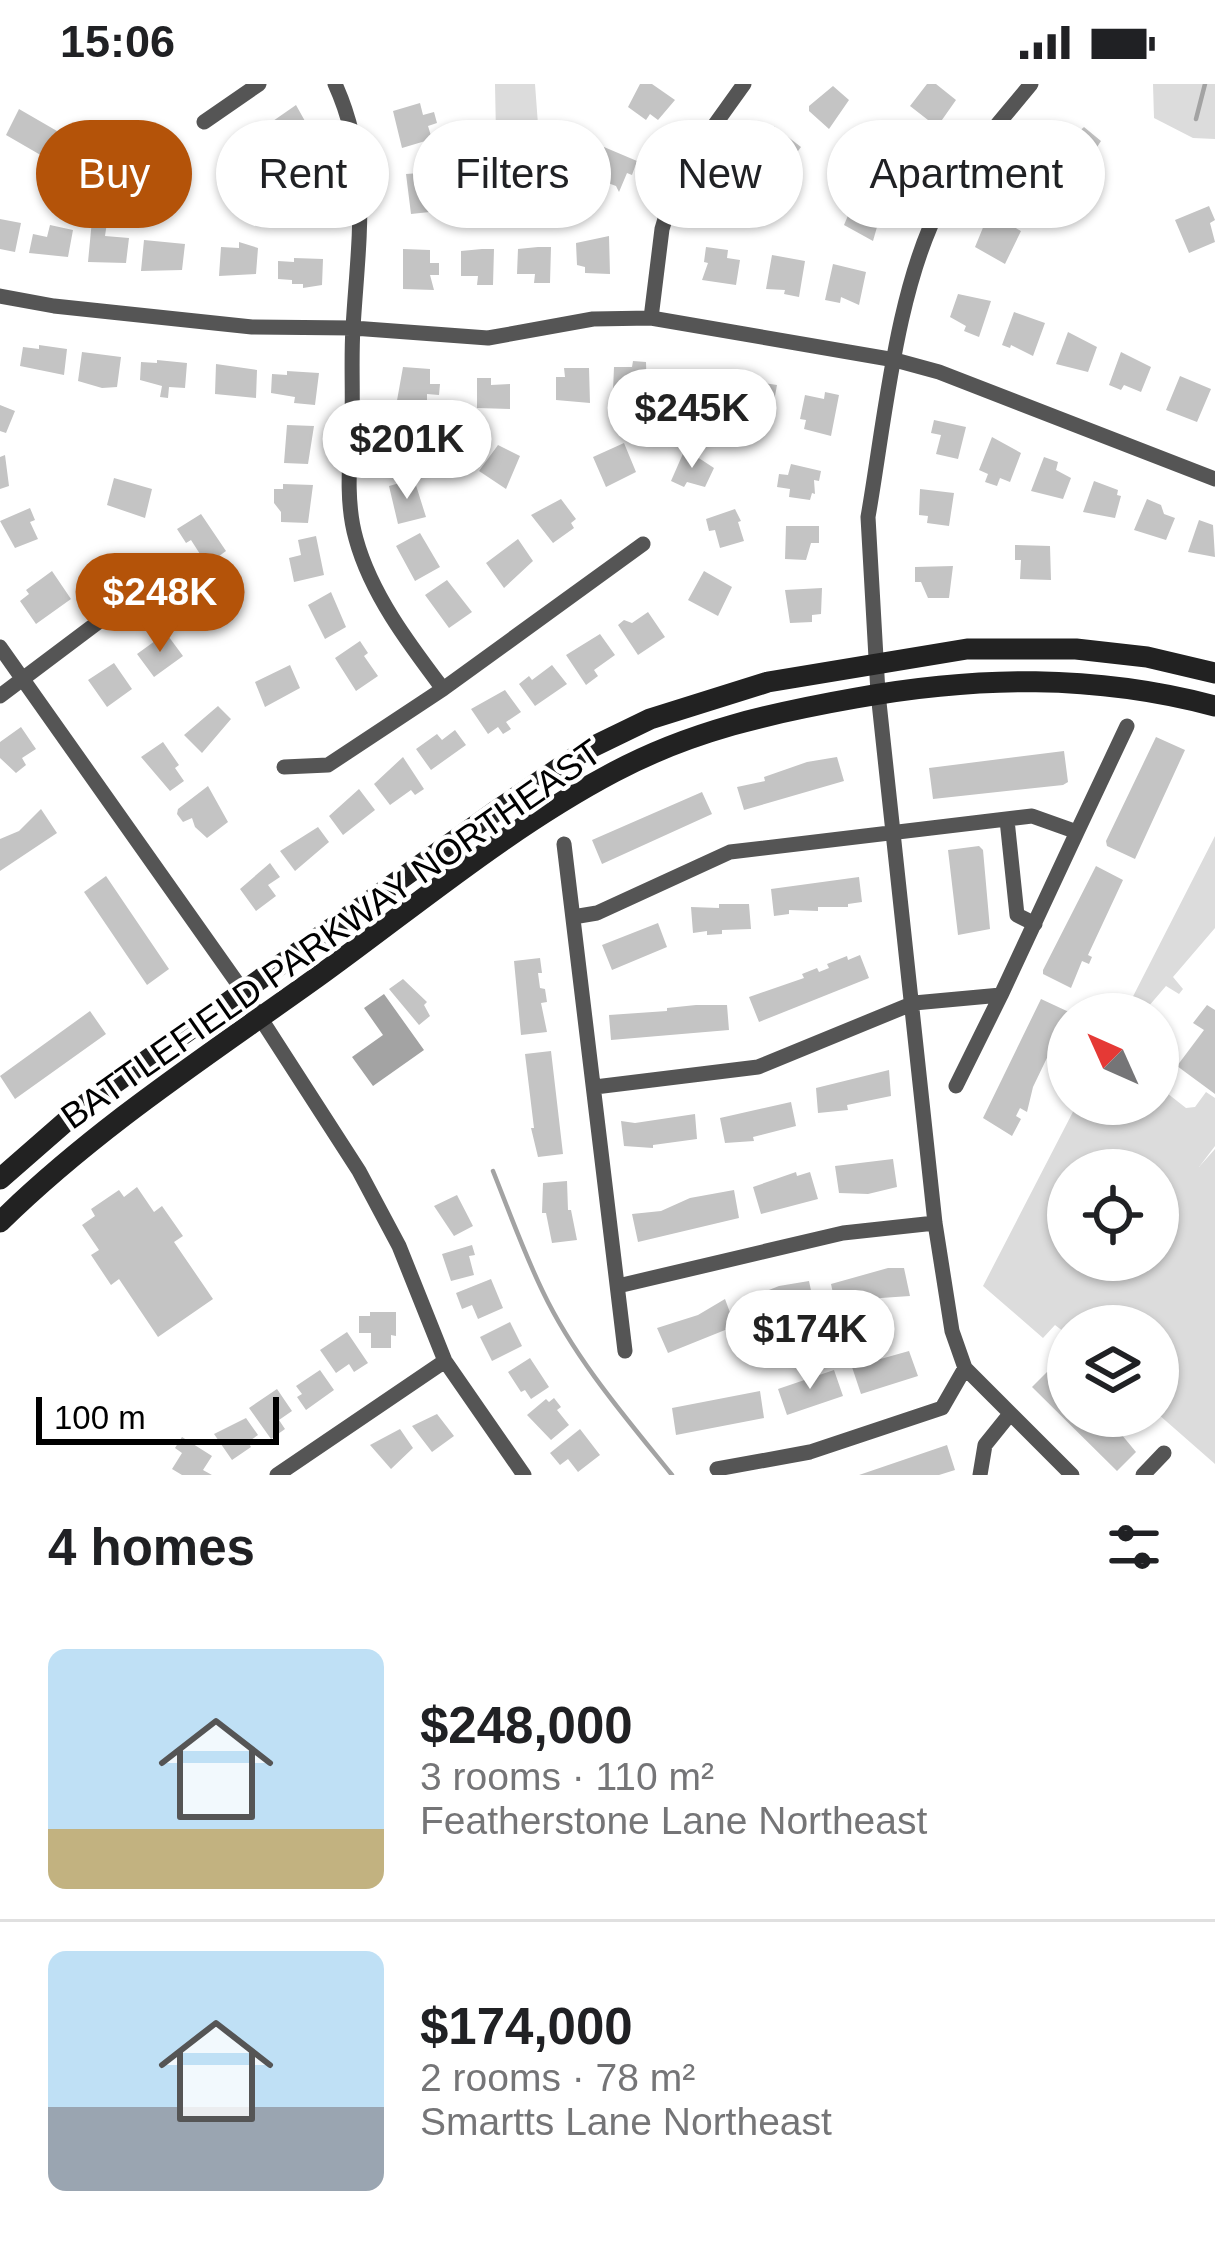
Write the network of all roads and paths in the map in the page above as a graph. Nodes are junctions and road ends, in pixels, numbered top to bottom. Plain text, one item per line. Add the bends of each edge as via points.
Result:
1 (259, 84) edge
2 (335, 84) edge
3 (743, 84) edge
4 (1031, 84) edge
5 (204, 122) dead end
6 (0, 296) edge
7 (651, 318) junction
8 (353, 328) junction
9 (895, 360) junction
10 (1215, 479) edge
11 (643, 544) dead end
12 (126, 580) dead end
13 (0, 647) edge
14 (876, 662) junction
15 (1215, 673) edge
16 (22, 680) junction
17 (443, 689) junction
18 (878, 693) junction
19 (0, 696) edge
20 (1215, 706) edge
21 (1127, 727) dead end
22 (284, 766) dead end
23 (1007, 820) junction
24 (893, 832) junction
25 (1077, 832) junction
26 (564, 844) dead end
27 (573, 917) junction
28 (1034, 924) junction
29 (243, 991) junction
30 (1001, 995) junction
31 (914, 1003) junction
32 (260, 1017) junction
33 (956, 1086) dead end
34 (595, 1087) junction
35 (0, 1179) edge
36 (0, 1222) edge
37 (935, 1223) junction
38 (618, 1286) junction
39 (625, 1351) dead end
40 (445, 1361) junction
41 (965, 1368) junction
42 (1010, 1414) junction
43 (1164, 1453) dead end
44 (717, 1469) dead end
45 (277, 1475) edge
46 (524, 1475) edge
47 (980, 1475) edge
48 (1072, 1475) edge
49 (1143, 1475) edge

1 - 5 street
2 - 8 street via 361,176
3 - 7 street via 678,176
4 - 9 street via 941,204
6 - 8 street via 252,327
7 - 8 street via 593,319 488,338
7 - 9 street
8 - 17 street via 356,539 385,603
9 - 10 street
9 - 14 street via 868,517
11 - 17 street
12 - 16 street via 101,620
13 - 16 street
14 - 15 main road, BATTLEFIELD PARKWAY NORTHEAST via 1027,647 1147,657
14 - 18 street
14 - 29 main road, BATTLEFIELD PARKWAY NORTHEAST via 725,693 584,752
16 - 19 street
16 - 29 street
17 - 22 street via 328,766
18 - 20 main road, BATTLEFIELD PARKWAY NORTHEAST via 1048,680 1139,688
18 - 24 street
18 - 32 main road, BATTLEFIELD PARKWAY NORTHEAST via 724,726 611,773
21 - 25 street
23 - 24 street
23 - 25 street via 1031,816
23 - 28 street via 1018,915
24 - 27 street via 730,852
24 - 31 street
25 - 28 street
26 - 27 street
27 - 34 street
28 - 30 street
29 - 32 street
29 - 35 main road, BATTLEFIELD PARKWAY NORTHEAST via 87,1103
30 - 31 street
30 - 33 street
31 - 34 street via 758,1067
31 - 37 street
32 - 36 main road, BATTLEFIELD PARKWAY NORTHEAST via 119,1118
32 - 40 street via 359,1171
34 - 38 street
37 - 38 street via 843,1233
37 - 41 street
38 - 39 street
40 - 45 street
40 - 46 street
41 - 42 street
41 - 44 street via 942,1408 810,1452
42 - 47 street via 985,1445
42 - 48 street
43 - 49 street

